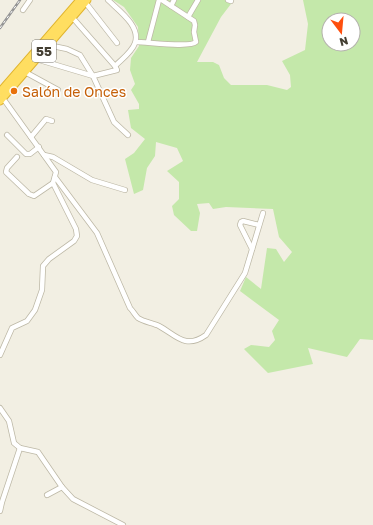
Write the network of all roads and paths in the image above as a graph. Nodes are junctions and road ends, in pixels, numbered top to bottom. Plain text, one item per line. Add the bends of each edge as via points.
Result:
1 (30, 0) edge
2 (108, 0) edge
3 (161, 0) edge
4 (174, 0) edge
5 (198, 0) edge
6 (84, 1) edge
7 (171, 6) junction
8 (23, 10) dead end
9 (72, 17) junction
10 (188, 17) junction
11 (136, 42) junction
12 (148, 42) junction
13 (117, 43) dead end
14 (48, 45) junction
15 (36, 60) junction
16 (116, 68) junction
17 (25, 72) junction
18 (93, 76) junction
19 (58, 90) dead end
20 (1, 96) edge
21 (52, 121) dead end
22 (7, 135) dead end
23 (128, 135) dead end
24 (31, 137) junction
25 (39, 147) junction
26 (44, 155) junction
27 (16, 157) dead end
28 (55, 177) junction
29 (53, 183) junction
30 (125, 190) dead end
31 (263, 213) dead end
32 (259, 226) junction
33 (252, 249) junction
34 (0, 355) edge
35 (0, 408) edge
36 (20, 448) junction
37 (62, 487) junction
38 (47, 495) dead end
39 (1, 502) edge
40 (0, 511) edge
41 (123, 525) edge

1 - 8 street
2 - 11 street via 131,21
3 - 7 street
3 - 12 street
4 - 7 street
5 - 10 street
6 - 9 highway, 55
6 - 13 street
6 - 20 highway, 55
7 - 10 street
9 - 14 highway, 55
9 - 16 street
10 - 12 street via 196,23 195,44
11 - 12 street
11 - 16 street
14 - 15 highway, 55
14 - 18 street via 75,52 84,60
15 - 17 highway, 55
15 - 18 street
16 - 18 street
17 - 19 street
17 - 20 highway, 55
18 - 23 street via 114,122
20 - 24 street
21 - 24 street via 46,119
22 - 25 street via 26,154
24 - 25 street
25 - 26 street
26 - 28 street via 56,172
26 - 30 street via 53,157 92,180
27 - 29 street via 6,172 29,194 34,196
28 - 29 street
28 - 33 street via 97,233 130,308 139,318 178,339 193,341 206,335 245,273
29 - 34 street via 77,236 43,266 42,290 35,310 27,321 12,328
31 - 32 street
32 - 33 street
32 - 33 street via 243,221 240,225
35 - 36 street via 9,421 14,443
36 - 37 street via 38,452
36 - 39 street
37 - 38 street
37 - 41 street via 73,499
39 - 40 street

